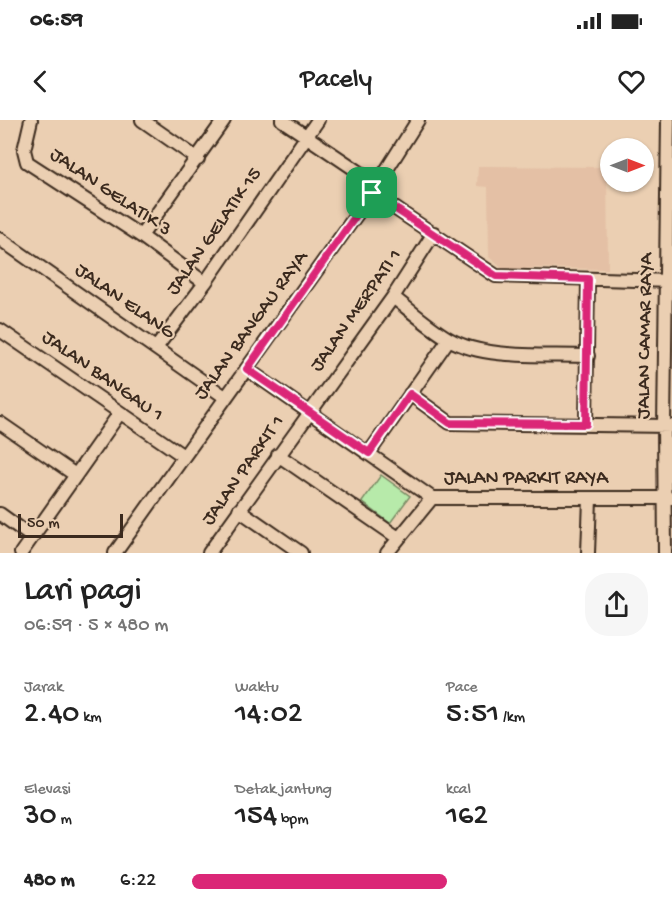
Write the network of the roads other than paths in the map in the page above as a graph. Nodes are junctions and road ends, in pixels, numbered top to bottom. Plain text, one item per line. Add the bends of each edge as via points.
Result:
1 (31, 120) edge
2 (142, 120) edge
3 (225, 120) edge
4 (282, 120) edge
5 (318, 120) edge
6 (418, 120) edge
7 (668, 120) edge
8 (305, 137) junction
9 (198, 159) junction
10 (374, 188) junction
11 (434, 233) junction
12 (141, 236) junction
13 (0, 239) edge
14 (588, 279) junction
15 (669, 280) edge
16 (205, 283) junction
17 (393, 297) junction
18 (0, 330) edge
19 (449, 339) junction
20 (156, 348) junction
21 (588, 356) junction
22 (247, 369) junction
23 (410, 394) junction
24 (225, 397) junction
25 (310, 411) junction
26 (119, 414) junction
27 (0, 423) edge
28 (586, 424) junction
29 (668, 426) edge
30 (369, 453) junction
31 (182, 455) junction
32 (278, 455) junction
33 (75, 474) junction
34 (432, 498) junction
35 (669, 498) edge
36 (590, 499) junction
37 (239, 510) junction
38 (0, 514) edge
39 (32, 537) junction
40 (397, 537) junction
41 (299, 552) edge
42 (21, 553) edge
43 (115, 553) edge
44 (209, 553) edge
45 (387, 553) edge
46 (588, 553) edge
47 (665, 553) edge

1 - 12 street, JALAN GELATIK 3 via 24,150 27,162
2 - 9 street
3 - 9 street
4 - 8 street
5 - 8 street, JALAN GELATIK 15
6 - 10 street, JALAN BANGAU RAYA
7 - 15 street, JALAN CAMAR RAYA
8 - 10 street
8 - 16 street, JALAN GELATIK 15
9 - 12 street
10 - 11 street
10 - 22 street, JALAN BANGAU RAYA
11 - 14 street via 496,276
11 - 17 street, JALAN MERPATI 1
12 - 16 street, JALAN GELATIK 3
13 - 20 street, JALAN ELANG
14 - 15 street
14 - 21 street
15 - 29 street, JALAN CAMAR RAYA
16 - 20 street, JALAN GELATIK 15
17 - 19 street
17 - 25 street, JALAN MERPATI 1
18 - 26 street, JALAN BANGAU 1
19 - 21 street via 486,352
19 - 23 street
20 - 24 street, JALAN ELANG
21 - 28 street
22 - 24 street, JALAN BANGAU RAYA
22 - 25 street, JALAN PARKIT RAYA
23 - 28 street via 450,423
23 - 30 street
24 - 31 street, JALAN BANGAU RAYA
25 - 30 street, JALAN PARKIT RAYA
25 - 32 street, JALAN PARKIT 1
26 - 31 street, JALAN BANGAU 1
26 - 33 street
27 - 33 street
28 - 29 street
29 - 35 street, JALAN CAMAR RAYA
30 - 34 street, JALAN PARKIT RAYA
31 - 43 street, JALAN BANGAU RAYA
32 - 37 street, JALAN PARKIT 1
32 - 40 street
33 - 39 street
34 - 36 street, JALAN PARKIT RAYA
34 - 40 street
35 - 36 street, JALAN PARKIT RAYA
35 - 47 street, JALAN CAMAR RAYA
36 - 46 street
37 - 41 street
37 - 44 street, JALAN PARKIT 1
38 - 39 street
39 - 42 street
40 - 45 street

